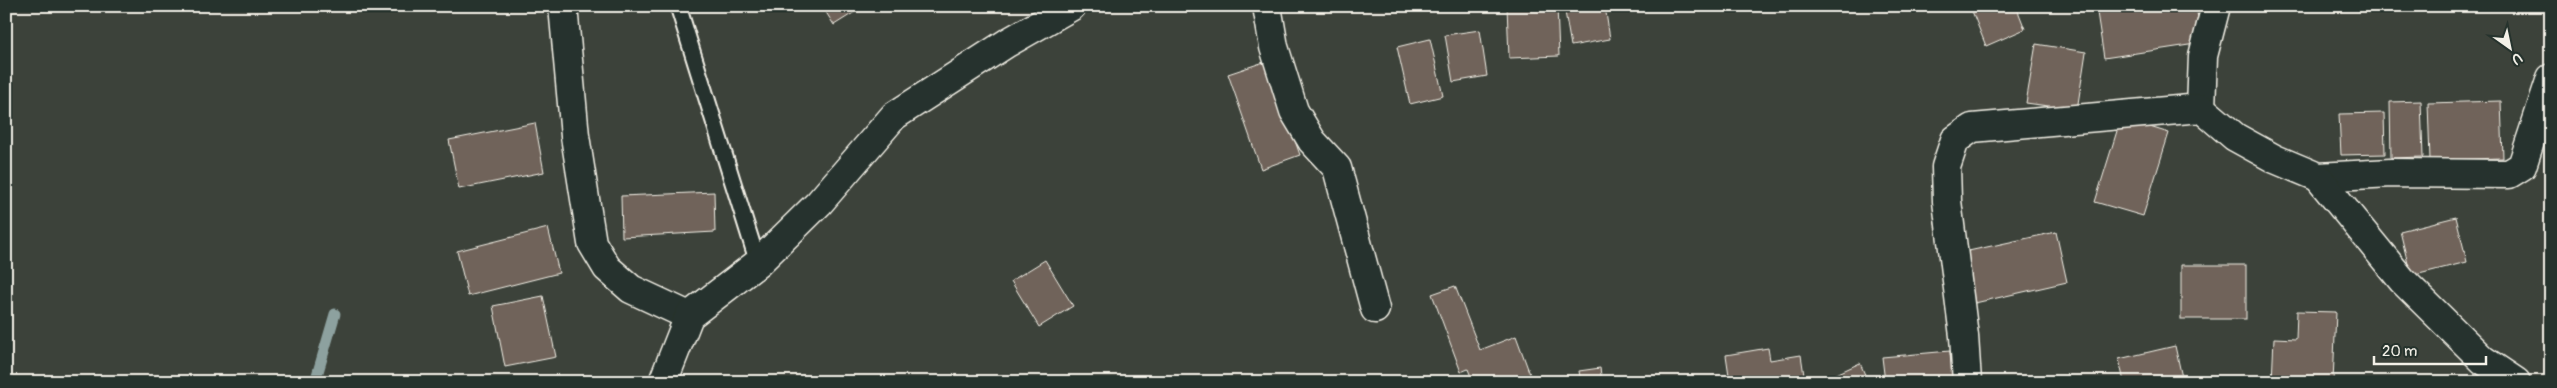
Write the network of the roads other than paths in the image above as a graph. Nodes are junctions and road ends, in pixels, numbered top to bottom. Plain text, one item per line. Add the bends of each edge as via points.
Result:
1 (563, 6) edge
2 (678, 6) edge
3 (1072, 6) edge
4 (1267, 6) edge
5 (2216, 6) edge
6 (2551, 78) edge
7 (2201, 108) junction
8 (2318, 177) junction
9 (758, 264) junction
10 (1375, 309) dead end
11 (689, 316) junction
12 (663, 382) edge
13 (1967, 382) edge
14 (2516, 382) edge

1 - 11 street via 575,136 592,244 607,268 631,289
2 - 9 lane
3 - 9 street via 894,116 819,203
4 - 10 street via 1274,48 1294,111 1312,141 1337,168
5 - 7 street via 2204,56
6 - 8 street via 2522,166 2509,174 2391,173
7 - 8 street via 2235,137
7 - 13 street via 1972,128 1955,140 1946,167 1947,201 1964,330
8 - 14 street via 2402,280 2483,360
9 - 11 street
11 - 12 street

